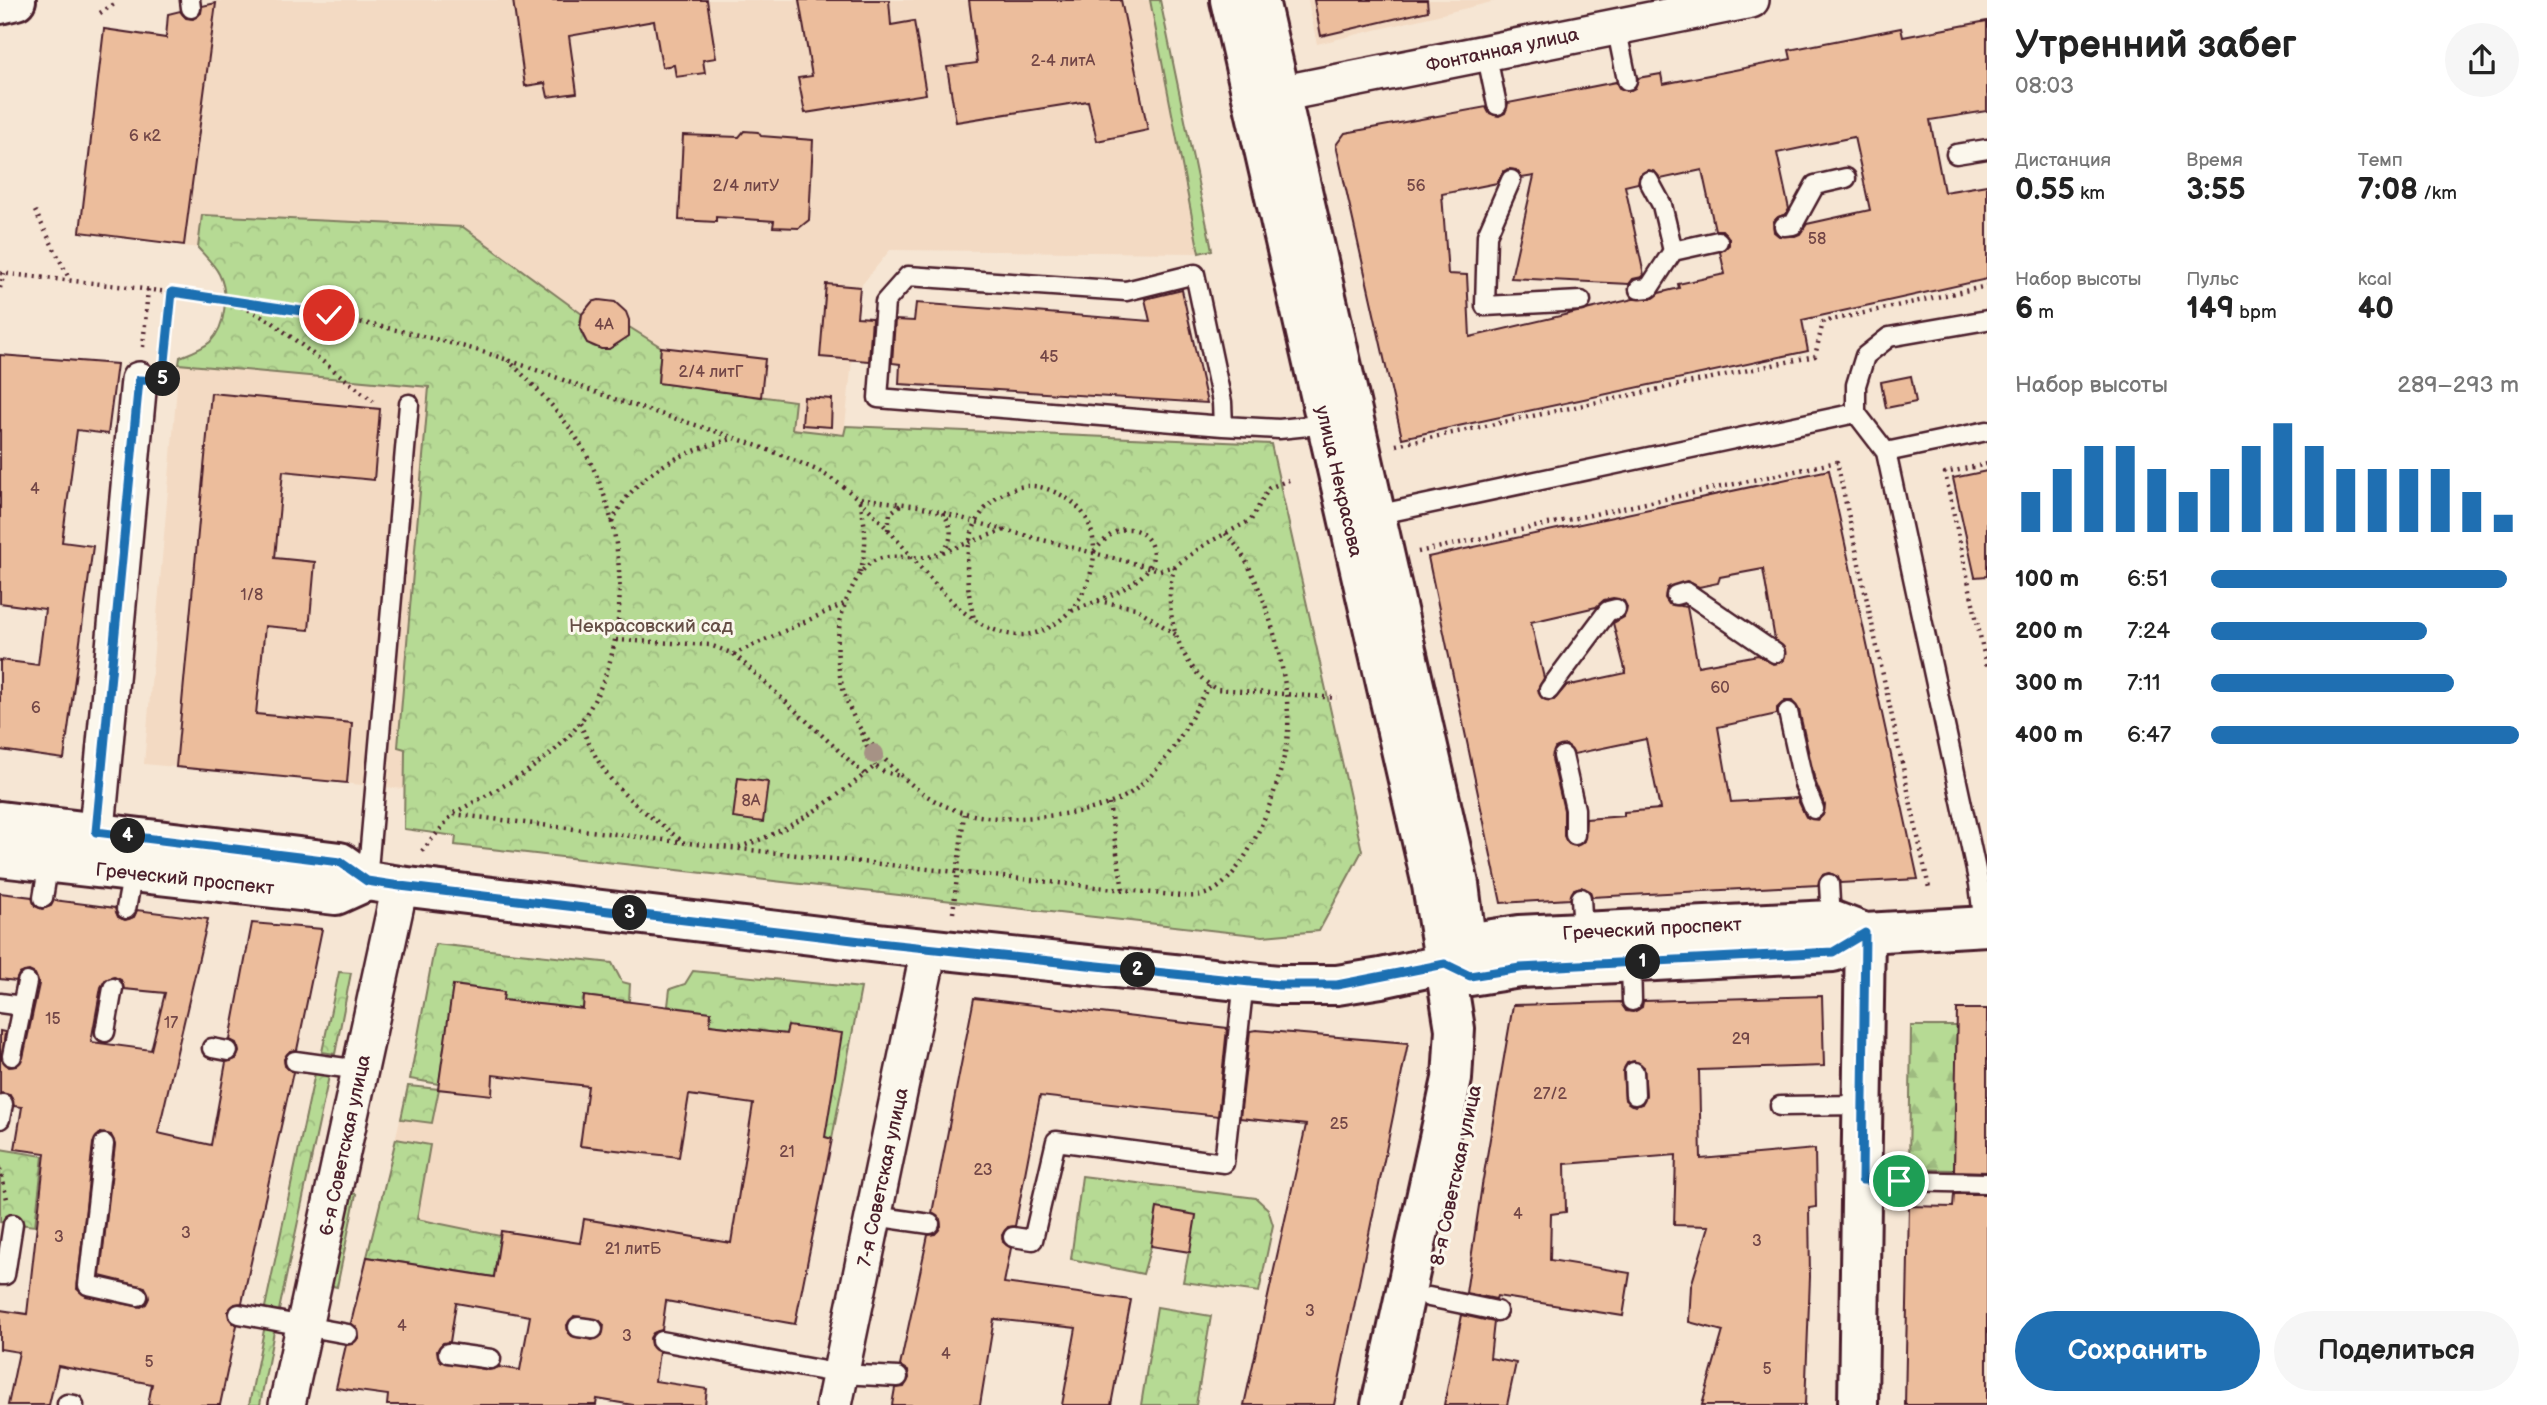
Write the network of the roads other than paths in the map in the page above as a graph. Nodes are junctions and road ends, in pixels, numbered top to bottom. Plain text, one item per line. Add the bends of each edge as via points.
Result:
1 (16, 0) edge
2 (1230, 0) edge
3 (1259, 0) edge
4 (1751, 0) edge
5 (0, 4) edge
6 (1653, 9) edge
7 (1616, 26) junction
8 (1486, 52) junction
9 (1627, 80) dead end
10 (1267, 97) junction
11 (1497, 105) dead end
12 (1987, 149) edge
13 (1956, 154) dead end
14 (1846, 178) dead end
15 (1511, 180) dead end
16 (1649, 181) dead end
17 (1784, 226) dead end
18 (1718, 241) dead end
19 (1673, 251) junction
20 (1639, 289) dead end
21 (1581, 301) dead end
22 (1987, 320) edge
23 (139, 380) road end
24 (409, 404) dead end
25 (1856, 413) junction
26 (1328, 424) junction
27 (1223, 426) junction
28 (1987, 431) edge
29 (1886, 452) junction
30 (1362, 517) junction
31 (1676, 594) dead end
32 (1616, 609) dead end
33 (1775, 653) dead end
34 (1549, 690) dead end
35 (1788, 712) dead end
36 (1563, 756) dead end
37 (1814, 809) dead end
38 (0, 821) edge
39 (1575, 835) dead end
40 (94, 850) junction
41 (0, 857) edge
42 (133, 872) junction
43 (384, 883) junction
44 (126, 909) dead end
45 (1842, 912) junction
46 (1985, 926) edge
47 (929, 949) junction
48 (1460, 961) junction
49 (1631, 962) junction
50 (1244, 981) junction
51 (27, 982) dead end
52 (113, 988) dead end
53 (1632, 1001) dead end
54 (0, 1003) edge
55 (22, 1006) junction
56 (105, 1032) dead end
57 (12, 1056) dead end
58 (295, 1061) dead end
59 (360, 1070) junction
60 (1634, 1072) dead end
61 (1635, 1095) dead end
62 (1863, 1105) junction
63 (1780, 1106) dead end
64 (104, 1144) dead end
65 (1862, 1180) junction
66 (1987, 1183) edge
67 (874, 1216) junction
68 (13, 1224) dead end
69 (930, 1224) dead end
70 (1013, 1237) dead end
71 (0, 1275) edge
72 (138, 1296) dead end
73 (1429, 1297) junction
74 (1497, 1311) dead end
75 (239, 1314) dead end
76 (304, 1326) junction
77 (348, 1335) dead end
78 (661, 1341) dead end
79 (448, 1353) dead end
80 (491, 1359) dead end
81 (898, 1377) dead end
82 (837, 1390) edge
83 (287, 1405) edge
84 (1381, 1405) edge
85 (1406, 1405) edge
86 (1858, 1405) edge

1 - 5 street
2 - 10 street, улица Некрасова
3 - 10 street, улица Некрасова
4 - 6 street, Фонтанная улица
6 - 7 street, Фонтанная улица
7 - 8 street, Фонтанная улица
7 - 9 lane
8 - 10 street, Фонтанная улица
8 - 11 lane
10 - 26 street, улица Некрасова
10 - 30 street, улица Некрасова
12 - 13 lane
14 - 17 lane via 1815,186 1793,225
15 - 21 lane via 1487,235 1485,306
16 - 19 lane via 1662,205
18 - 19 lane
19 - 20 lane via 1649,288
22 - 25 lane via 1889,337 1865,356 1856,385
23 - 40 street
24 - 43 lane
25 - 29 lane
25 - 30 lane
26 - 27 lane via 1279,429
26 - 30 street, улица Некрасова
27 - 27 lane via 878,398 885,302 908,276 1126,291 1195,274
28 - 29 lane
29 - 46 lane
30 - 48 street, улица Некрасова via 1432,885
31 - 33 lane via 1686,592
32 - 34 lane via 1608,611
35 - 37 lane
36 - 39 lane via 1575,809
38 - 40 street, Греческий проспект
40 - 41 street, Греческий проспект via 46,880
40 - 42 street, Греческий проспект
40 - 43 street, Греческий проспект via 340,862
42 - 43 street, Греческий проспект via 336,895
42 - 44 lane
43 - 47 street, Греческий проспект
43 - 59 street, 6-я Советская улица
45 - 46 street, Греческий проспект
45 - 48 street, Греческий проспект via 1582,915
45 - 49 street, Греческий проспект via 1833,952
45 - 62 street
47 - 50 street, Греческий проспект
47 - 67 street, 7-я Советская улица
48 - 49 street, Греческий проспект via 1520,968
48 - 50 street, Греческий проспект via 1337,985
48 - 73 street, 8-я Советская улица via 1475,1024 1476,1079
48 - 84 street, 8-я Советская улица via 1452,1079
49 - 53 lane
50 - 70 lane via 1224,1163 1056,1141 1033,1240
51 - 55 lane
52 - 56 lane
54 - 55 lane
55 - 57 lane
58 - 59 lane
59 - 76 street, 6-я Советская улица
60 - 61 lane
62 - 63 lane
62 - 65 street
64 - 72 lane via 88,1285
65 - 66 lane
65 - 86 street
67 - 69 lane
67 - 82 street, 7-я Советская улица
68 - 71 lane via 5,1275
73 - 74 lane
73 - 85 street, 8-я Советская улица
75 - 76 lane
76 - 77 lane
76 - 83 street, 6-я Советская улица
78 - 82 lane
79 - 80 lane
81 - 82 lane

